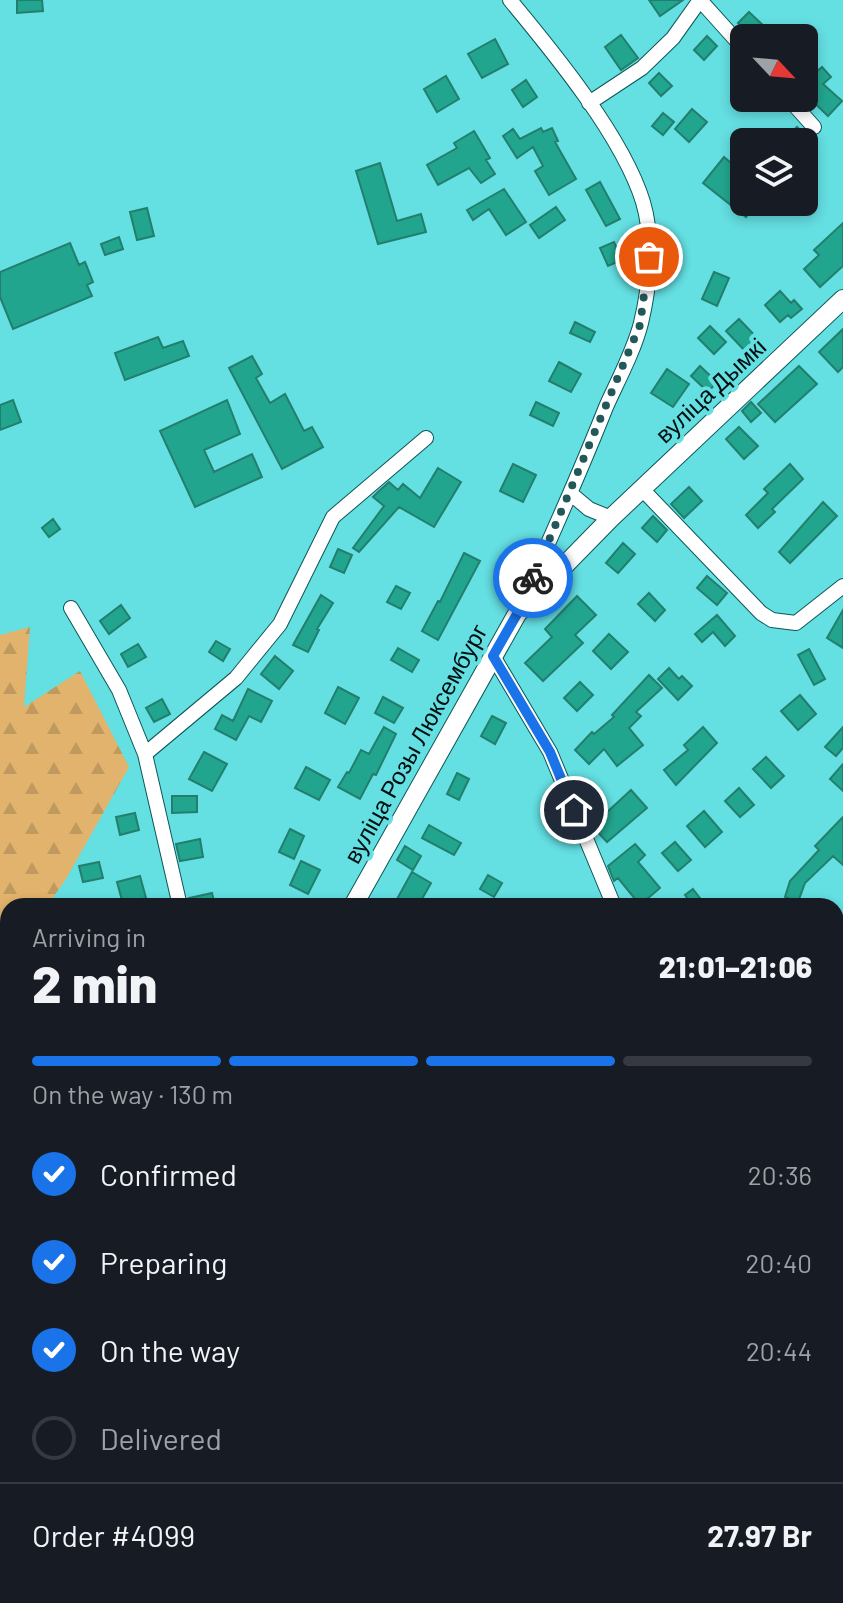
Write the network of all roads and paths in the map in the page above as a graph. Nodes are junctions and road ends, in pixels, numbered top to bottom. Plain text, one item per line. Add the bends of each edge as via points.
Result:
1 (510, 0) edge
2 (700, 0) edge
3 (730, 33) edge
4 (589, 103) junction
5 (801, 112) edge
6 (814, 127) dead end
7 (843, 299) edge
8 (426, 438) dead end
9 (642, 489) junction
10 (571, 494) junction
11 (611, 518) junction
12 (843, 586) edge
13 (71, 608) dead end
14 (517, 614) junction
15 (493, 656) junction
16 (145, 754) junction
17 (178, 898) edge
18 (357, 898) edge
19 (611, 898) edge

1 - 4 street, вуліца Розы Люксембург
2 - 3 street
2 - 4 street via 652,58
4 - 10 street, вуліца Розы Люксембург via 628,164 643,202 649,257 640,325
5 - 6 street
7 - 9 main road, вуліца Дымкі
8 - 16 street via 333,517 280,624 236,678
9 - 11 main road, вуліца Дымкі
9 - 12 street via 772,620 796,623
10 - 11 street
10 - 14 street, вуліца Розы Люксембург
11 - 14 main road, вуліца Дымкі
13 - 16 street via 119,690
14 - 15 main road, вуліца Розы Люксембург
15 - 18 main road, вуліца Розы Люксембург
15 - 19 street via 550,752
16 - 17 street

